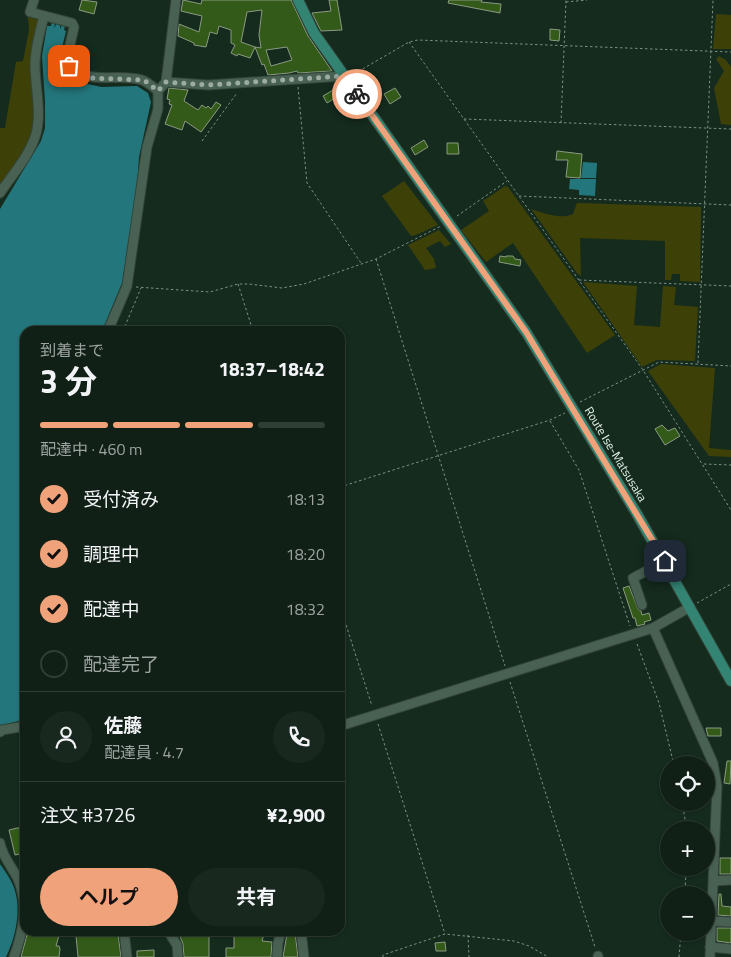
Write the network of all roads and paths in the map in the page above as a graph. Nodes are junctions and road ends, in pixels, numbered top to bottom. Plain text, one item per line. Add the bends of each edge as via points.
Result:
1 (34, 0) edge
2 (176, 0) edge
3 (298, 0) edge
4 (587, 0) edge
5 (713, 0) edge
6 (566, 1) edge
7 (46, 17) junction
8 (409, 42) junction
9 (564, 46) junction
10 (711, 51) junction
11 (731, 52) edge
12 (344, 76) junction
13 (297, 80) junction
14 (166, 82) junction
15 (242, 83) junction
16 (158, 91) junction
17 (464, 119) junction
18 (561, 123) junction
19 (708, 128) junction
20 (731, 129) edge
21 (202, 141) dead end
22 (0, 193) edge
23 (519, 196) junction
24 (705, 204) junction
25 (731, 205) edge
26 (362, 264) junction
27 (578, 280) junction
28 (238, 284) junction
29 (702, 285) junction
30 (731, 286) edge
31 (110, 326) edge
32 (125, 326) edge
33 (251, 326) edge
34 (698, 364) junction
35 (731, 366) edge
36 (643, 370) junction
37 (573, 408) junction
38 (550, 420) junction
39 (438, 455) junction
40 (703, 464) junction
41 (731, 465) edge
42 (345, 485) edge
43 (731, 510) edge
44 (665, 561) junction
45 (731, 584) edge
46 (642, 605) dead end
47 (690, 607) junction
48 (345, 622) edge
49 (653, 628) junction
50 (633, 634) junction
51 (508, 673) junction
52 (731, 681) edge
53 (375, 715) junction
54 (345, 724) edge
55 (20, 727) edge
56 (0, 732) edge
57 (672, 756) edge
58 (0, 843) edge
59 (731, 880) edge
60 (714, 881) junction
61 (714, 886) edge
62 (20, 889) edge
63 (715, 921) edge
64 (731, 922) edge
65 (445, 934) junction
66 (468, 935) junction
67 (21, 936) edge
68 (125, 936) edge
69 (171, 936) edge
70 (280, 936) edge
71 (302, 936) edge
72 (680, 941) edge
73 (710, 941) edge
74 (710, 947) junction
75 (731, 949) edge
76 (14, 957) edge
77 (127, 957) edge
78 (178, 957) edge
79 (277, 957) edge
80 (304, 957) edge
81 (383, 957) edge
82 (469, 957) edge
83 (548, 957) edge
84 (598, 957) edge
85 (679, 957) edge
86 (710, 957) edge

1 - 7 street via 30,12
2 - 14 street
3 - 12 main road, Route Ise-Matsusaka via 314,33
4 - 6 path
5 - 10 path
6 - 9 path
7 - 16 street via 72,23 74,27 67,58 69,66 90,78 144,80
7 - 22 street via 35,63 36,135
8 - 9 path
8 - 12 path via 353,75
8 - 17 path
9 - 10 path
9 - 18 path
10 - 11 path
10 - 19 path
12 - 13 street
12 - 37 main road, Route Ise-Matsusaka via 526,332
13 - 15 street
13 - 26 path via 306,183
14 - 15 street
14 - 16 street
15 - 21 path
16 - 31 street via 158,108 147,147 127,286
17 - 18 path
17 - 23 path
18 - 19 path
19 - 20 path
19 - 24 path
23 - 24 path
23 - 27 path
24 - 25 path
24 - 29 path
26 - 28 path via 282,288
26 - 39 path via 376,259
27 - 29 path
27 - 36 path
28 - 32 path via 210,292 141,287
28 - 33 path
29 - 30 path
29 - 34 path
34 - 35 path
34 - 36 path via 659,362
36 - 37 path
36 - 40 path
37 - 38 path
37 - 44 main road, Route Ise-Matsusaka
38 - 39 path
38 - 50 path via 579,470
39 - 42 path
39 - 51 path
40 - 41 path
40 - 43 path
44 - 46 street via 633,578
44 - 47 main road, Route Ise-Matsusaka
45 - 47 path
47 - 49 street
47 - 52 main road, Route Ise-Matsusaka
48 - 53 path
49 - 50 street
49 - 60 street via 713,763 718,786
50 - 51 street
50 - 57 path via 659,703
51 - 53 street
51 - 84 path
53 - 54 street
53 - 65 path
55 - 56 street
58 - 62 street
59 - 60 street
60 - 61 street
63 - 64 street
65 - 66 path
65 - 81 path
66 - 82 path
66 - 83 path via 521,942
67 - 76 street
68 - 77 street
69 - 78 street via 177,945
70 - 79 street
71 - 80 street
72 - 85 path
73 - 74 street
74 - 75 street
74 - 86 street

